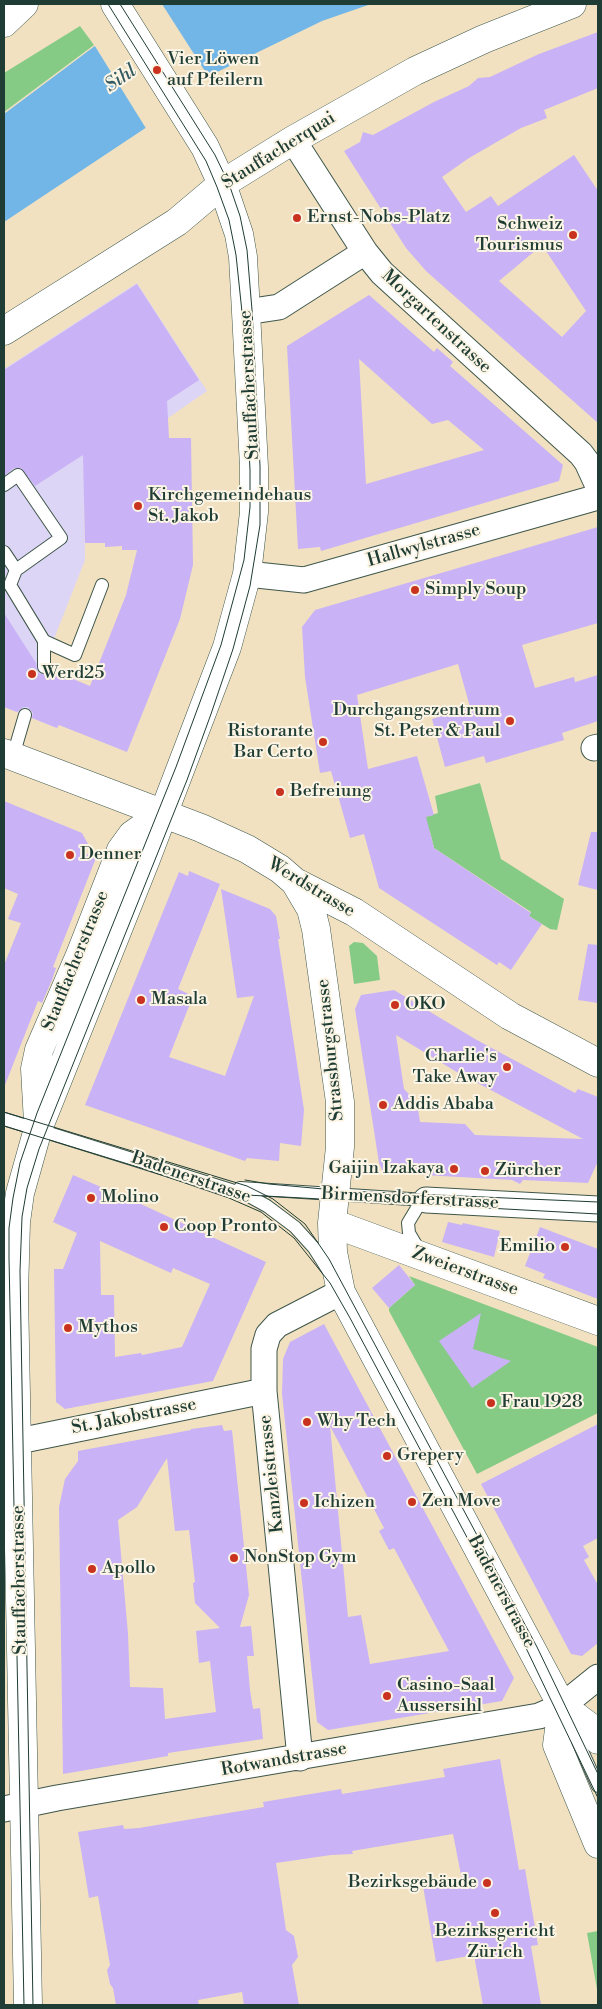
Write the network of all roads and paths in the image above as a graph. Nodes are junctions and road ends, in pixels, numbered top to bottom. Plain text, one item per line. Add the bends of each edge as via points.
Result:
1 (24, 4) edge
2 (572, 4) edge
3 (116, 6) edge
4 (4, 23) edge
5 (293, 140) junction
6 (222, 184) junction
7 (365, 252) junction
8 (246, 312) junction
9 (4, 331) edge
10 (4, 485) edge
11 (598, 486) edge
12 (598, 497) edge
13 (4, 552) edge
14 (16, 570) junction
15 (247, 574) junction
16 (102, 585) dead end
17 (44, 641) junction
18 (44, 667) dead end
19 (25, 716) dead end
20 (8, 755) edge
21 (162, 814) junction
22 (295, 882) junction
23 (598, 1063) edge
24 (4, 1119) edge
25 (38, 1129) junction
26 (222, 1186) junction
27 (335, 1195) junction
28 (426, 1200) junction
29 (598, 1209) edge
30 (332, 1223) junction
31 (424, 1257) junction
32 (341, 1292) junction
33 (598, 1321) edge
34 (264, 1391) junction
35 (11, 1443) edge
36 (598, 1677) edge
37 (562, 1706) junction
38 (598, 1740) edge
39 (300, 1758) junction
40 (598, 1786) edge
41 (14, 1807) edge
42 (598, 1844) edge
43 (28, 2005) edge

1 - 4 street
2 - 5 street, Stauffacherquai via 415,71
3 - 6 street, Stauffacherstrasse via 195,132
5 - 6 street, Stauffacherquai
5 - 7 street, Morgartenstrasse
6 - 8 street, Stauffacherstrasse via 239,234
6 - 9 street, Stauffacherquai via 177,222
7 - 8 street via 279,307
7 - 11 street, Morgartenstrasse via 382,274 581,454
8 - 15 street, Stauffacherstrasse via 254,485 253,537
10 - 14 lane via 18,475 62,538
12 - 15 street, Hallwylstrasse via 304,580
13 - 14 lane
14 - 17 lane via 10,585
15 - 21 street, Stauffacherstrasse via 226,647
16 - 17 lane via 75,655
17 - 18 lane
19 - 20 lane
20 - 21 street, Werdstrasse
21 - 22 street, Werdstrasse via 248,849
21 - 25 street, Stauffacherstrasse
22 - 23 street, Werdstrasse via 354,912 510,1016
22 - 27 street, Strassburgstrasse via 311,908 316,930 340,1102
24 - 25 lane, Badenerstrasse
25 - 26 lane, Badenerstrasse
25 - 35 street, Stauffacherstrasse via 25,1172 16,1222
26 - 27 lane, Birmensdorferstrasse
26 - 32 lane, Badenerstrasse via 267,1206 295,1227 314,1248
27 - 28 lane, Birmensdorferstrasse
27 - 30 street, Strassburgstrasse
28 - 29 street, Birmensdorferstrasse
28 - 31 lane via 408,1223 409,1233
30 - 31 street, Zweierstrasse
30 - 32 street, Badenerstrasse via 332,1252
31 - 33 street, Zweierstrasse
32 - 34 street, Kanzleistrasse via 277,1325 268,1335 264,1349
32 - 37 street, Badenerstrasse
34 - 35 street, St. Jakobstrasse
34 - 39 street, Kanzleistrasse
35 - 41 street, Stauffacherstrasse
36 - 37 street, Rotwandstrasse
37 - 38 street, Badenerstrasse via 590,1727
37 - 39 street, Rotwandstrasse via 539,1716
37 - 40 lane, Badenerstrasse
37 - 42 street via 556,1745
39 - 41 street, Rotwandstrasse
41 - 43 street, Stauffacherstrasse

